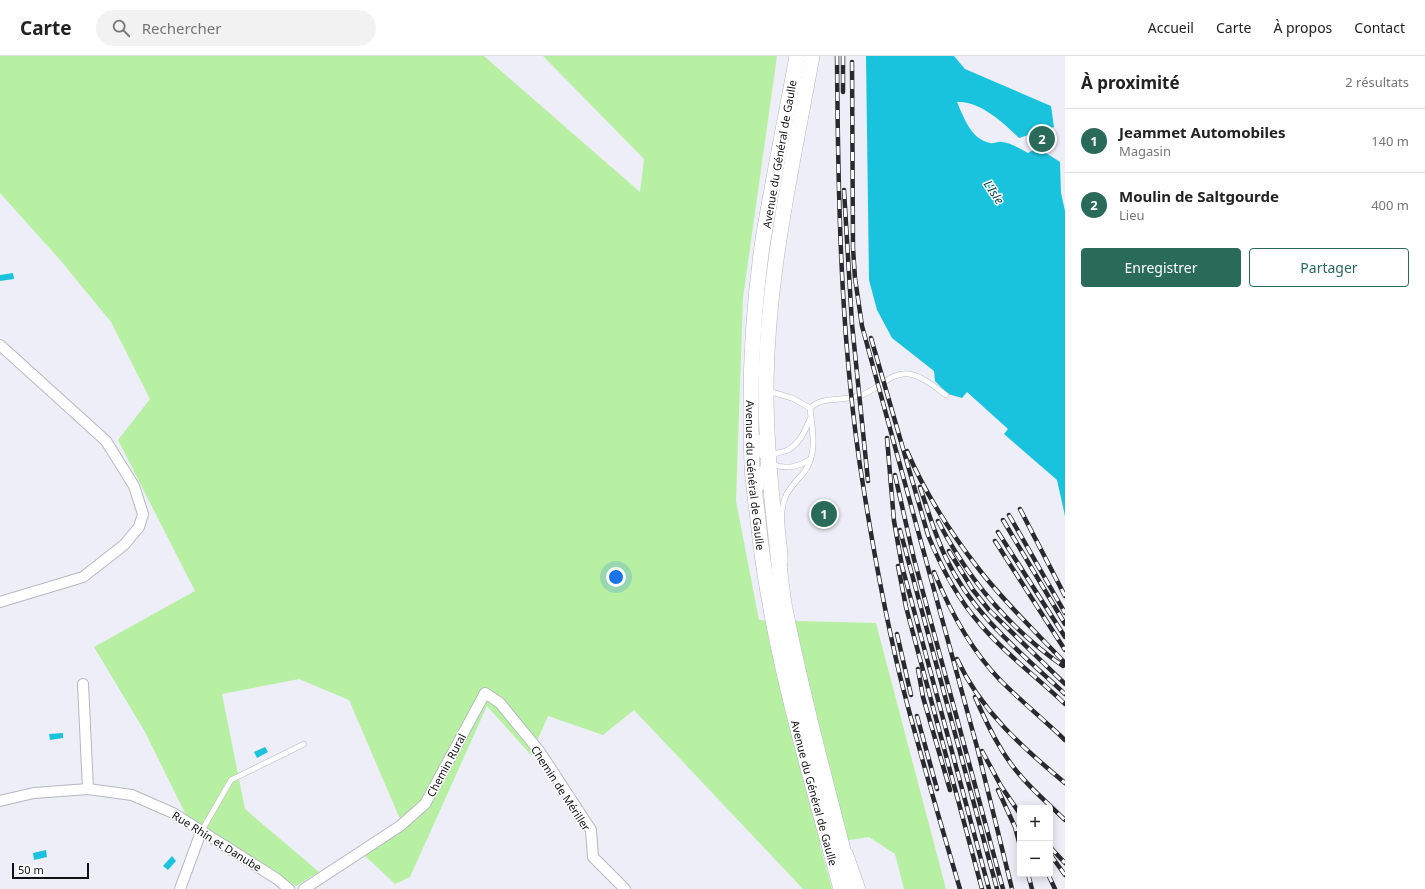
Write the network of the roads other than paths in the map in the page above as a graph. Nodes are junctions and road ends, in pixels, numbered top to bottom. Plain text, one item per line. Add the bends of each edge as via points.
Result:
1 (797, 56) edge
2 (812, 56) edge
3 (0, 345) edge
4 (752, 385) junction
5 (946, 395) dead end
6 (762, 396) junction
7 (810, 408) junction
8 (810, 416) junction
9 (758, 430) dead end
10 (810, 459) junction
11 (767, 460) junction
12 (763, 571) junction
13 (0, 602) edge
14 (784, 602) junction
15 (83, 684) dead end
16 (485, 693) joint
17 (304, 744) dead end
18 (88, 789) junction
19 (0, 801) edge
20 (832, 809) junction
21 (201, 832) junction
22 (180, 889) edge
23 (289, 889) edge
24 (304, 889) edge
25 (625, 889) edge
26 (841, 889) edge
27 (853, 889) edge
28 (863, 889) edge

1 - 4 main road, Avenue du Général de Gaulle via 763,241 755,319
2 - 6 main road, Avenue du Général de Gaulle via 777,258
3 - 13 street via 106,441 134,486 143,514 139,527 124,545 83,577
4 - 6 lane
4 - 12 main road, Avenue du Général de Gaulle via 752,467
5 - 7 lane via 922,379 901,373 864,394 817,401
6 - 7 lane via 792,398
6 - 11 main road, Avenue du Général de Gaulle
7 - 8 lane
8 - 10 lane via 813,451
8 - 11 lane via 803,435 795,444
9 - 11 lane via 760,454
10 - 11 lane via 799,466 788,468
10 - 14 lane via 785,499 782,514 786,554
11 - 12 lane via 762,465 761,475 766,552
11 - 14 main road, Avenue du Général de Gaulle
12 - 26 main road, Avenue du Général de Gaulle via 789,696
14 - 20 main road, Avenue du Général de Gaulle
15 - 18 street
16 - 24 street, Chemin Rural via 425,804 400,826
16 - 25 street, Chemin de Mériller via 500,703 540,752 591,830 593,857
17 - 21 lane via 231,780
18 - 19 street, Rue Rhin et Danube via 34,793
18 - 21 street, Rue Rhin et Danube via 132,796 173,812
20 - 27 main road, Avenue du Général de Gaulle
20 - 28 lane
21 - 22 street
21 - 23 street, Rue Rhin et Danube

